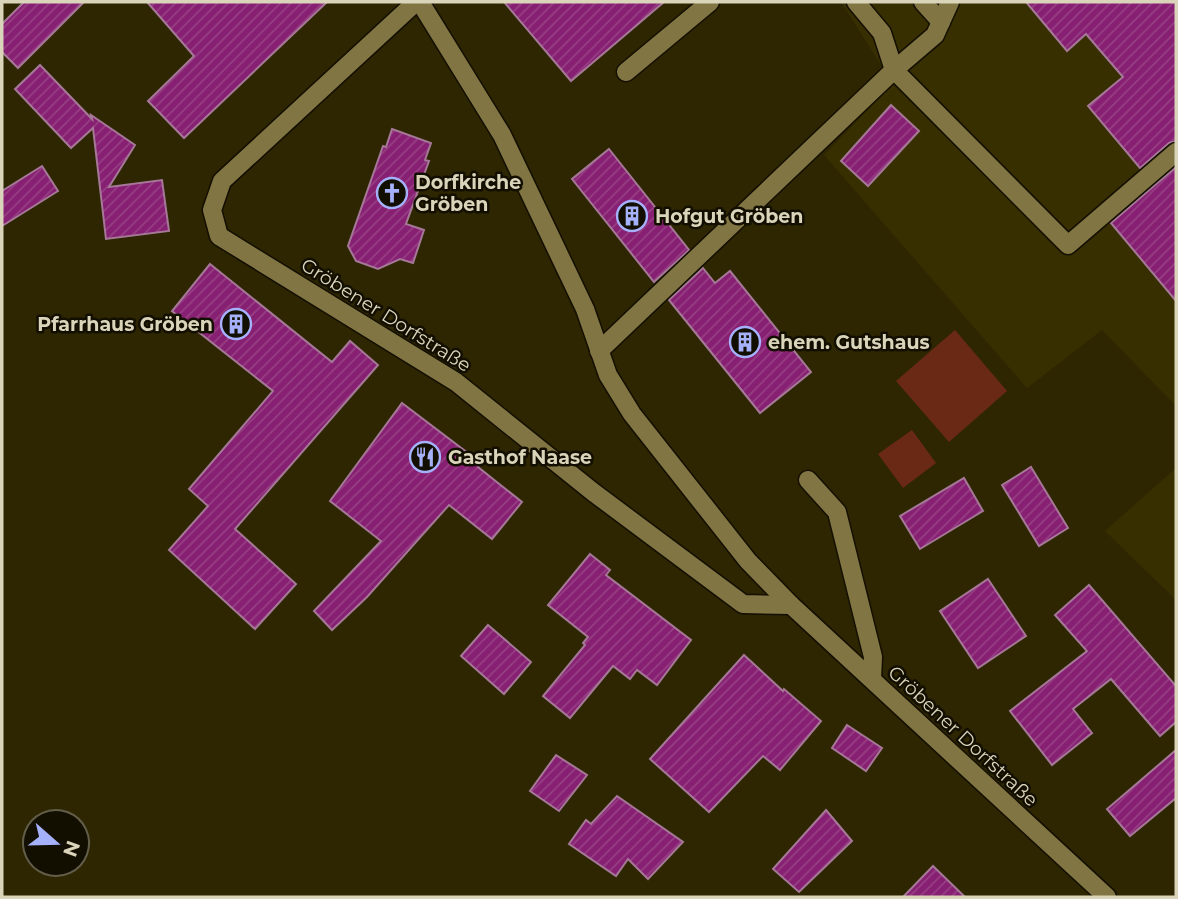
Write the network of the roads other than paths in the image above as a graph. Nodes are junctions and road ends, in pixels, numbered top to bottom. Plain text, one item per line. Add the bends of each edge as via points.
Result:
1 (418, 2) edge
2 (710, 2) edge
3 (856, 2) edge
4 (923, 2) edge
5 (950, 2) edge
6 (941, 22) junction
7 (894, 70) junction
8 (626, 72) dead end
9 (1176, 152) edge
10 (600, 351) junction
11 (808, 480) dead end
12 (791, 605) junction
13 (872, 679) junction
14 (1107, 897) edge

1 - 10 street, Gröbener Dorfstraße via 502,135 585,309
1 - 12 street, Gröbener Dorfstraße via 222,181 212,210 219,236 456,382 743,604
2 - 8 street
3 - 7 street via 882,33
4 - 6 street
5 - 6 street
6 - 7 street via 935,35
7 - 9 street via 1068,245
7 - 10 street
10 - 12 street, Gröbener Dorfstraße via 608,375 632,414 748,561
11 - 13 street via 836,512 873,657
12 - 13 street, Gröbener Dorfstraße
13 - 14 street, Gröbener Dorfstraße

